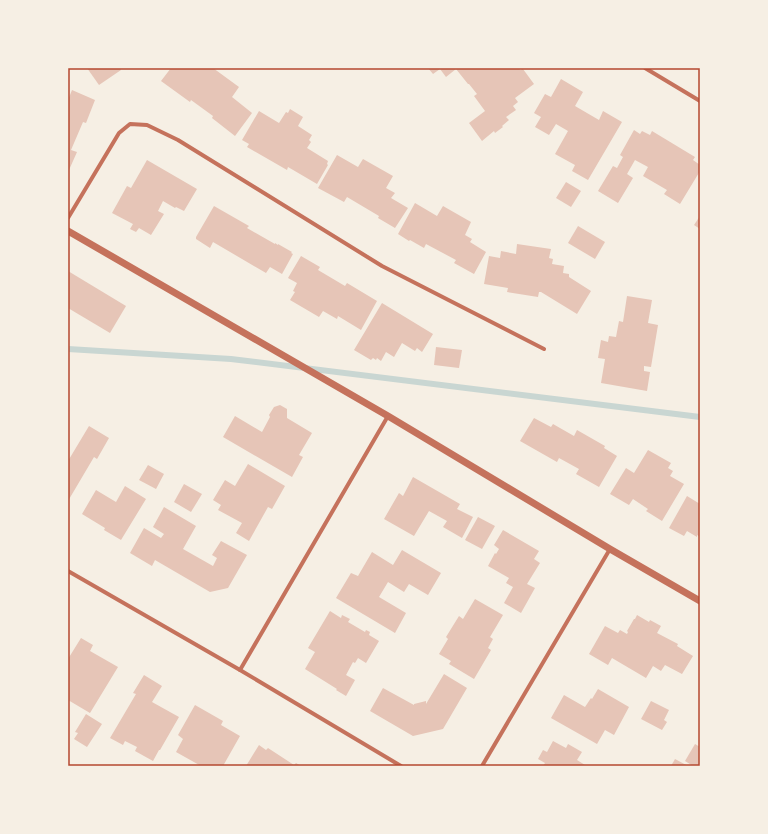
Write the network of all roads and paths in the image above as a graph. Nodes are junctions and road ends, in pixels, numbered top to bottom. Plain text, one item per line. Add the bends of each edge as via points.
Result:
1 (645, 68) edge
2 (700, 101) edge
3 (68, 218) edge
4 (68, 231) edge
5 (544, 349) dead end
6 (388, 416) junction
7 (610, 549) junction
8 (68, 571) edge
9 (700, 601) edge
10 (240, 670) junction
11 (401, 766) edge
12 (482, 766) edge

1 - 2 street
3 - 5 street via 119,133 130,124 148,125 178,140 382,266
4 - 6 street
6 - 7 street
6 - 10 street
7 - 9 street
7 - 12 street
8 - 10 street
10 - 11 street

